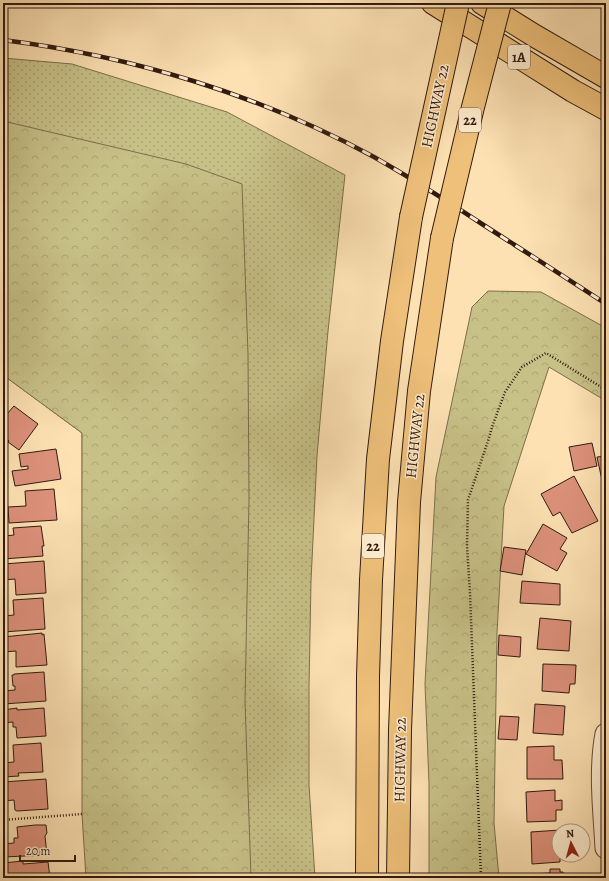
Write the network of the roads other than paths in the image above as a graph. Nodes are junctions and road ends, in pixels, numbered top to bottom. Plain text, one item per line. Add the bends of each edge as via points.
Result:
1 (433, 3) edge
2 (458, 3) edge
3 (482, 3) edge
4 (500, 3) edge
5 (606, 77) edge
6 (606, 109) edge
7 (606, 734) edge
8 (606, 848) edge
9 (367, 878) edge
10 (398, 878) edge

1 - 6 main road, 1A via 572,91
2 - 9 main road, HIGHWAY 22 / 22, bridge via 411,217 392,341 378,459 368,668
3 - 5 main road, 1A
4 - 10 main road, HIGHWAY 22 / 22, bridge via 442,238 419,391 409,502 400,722
7 - 8 street via 603,788

